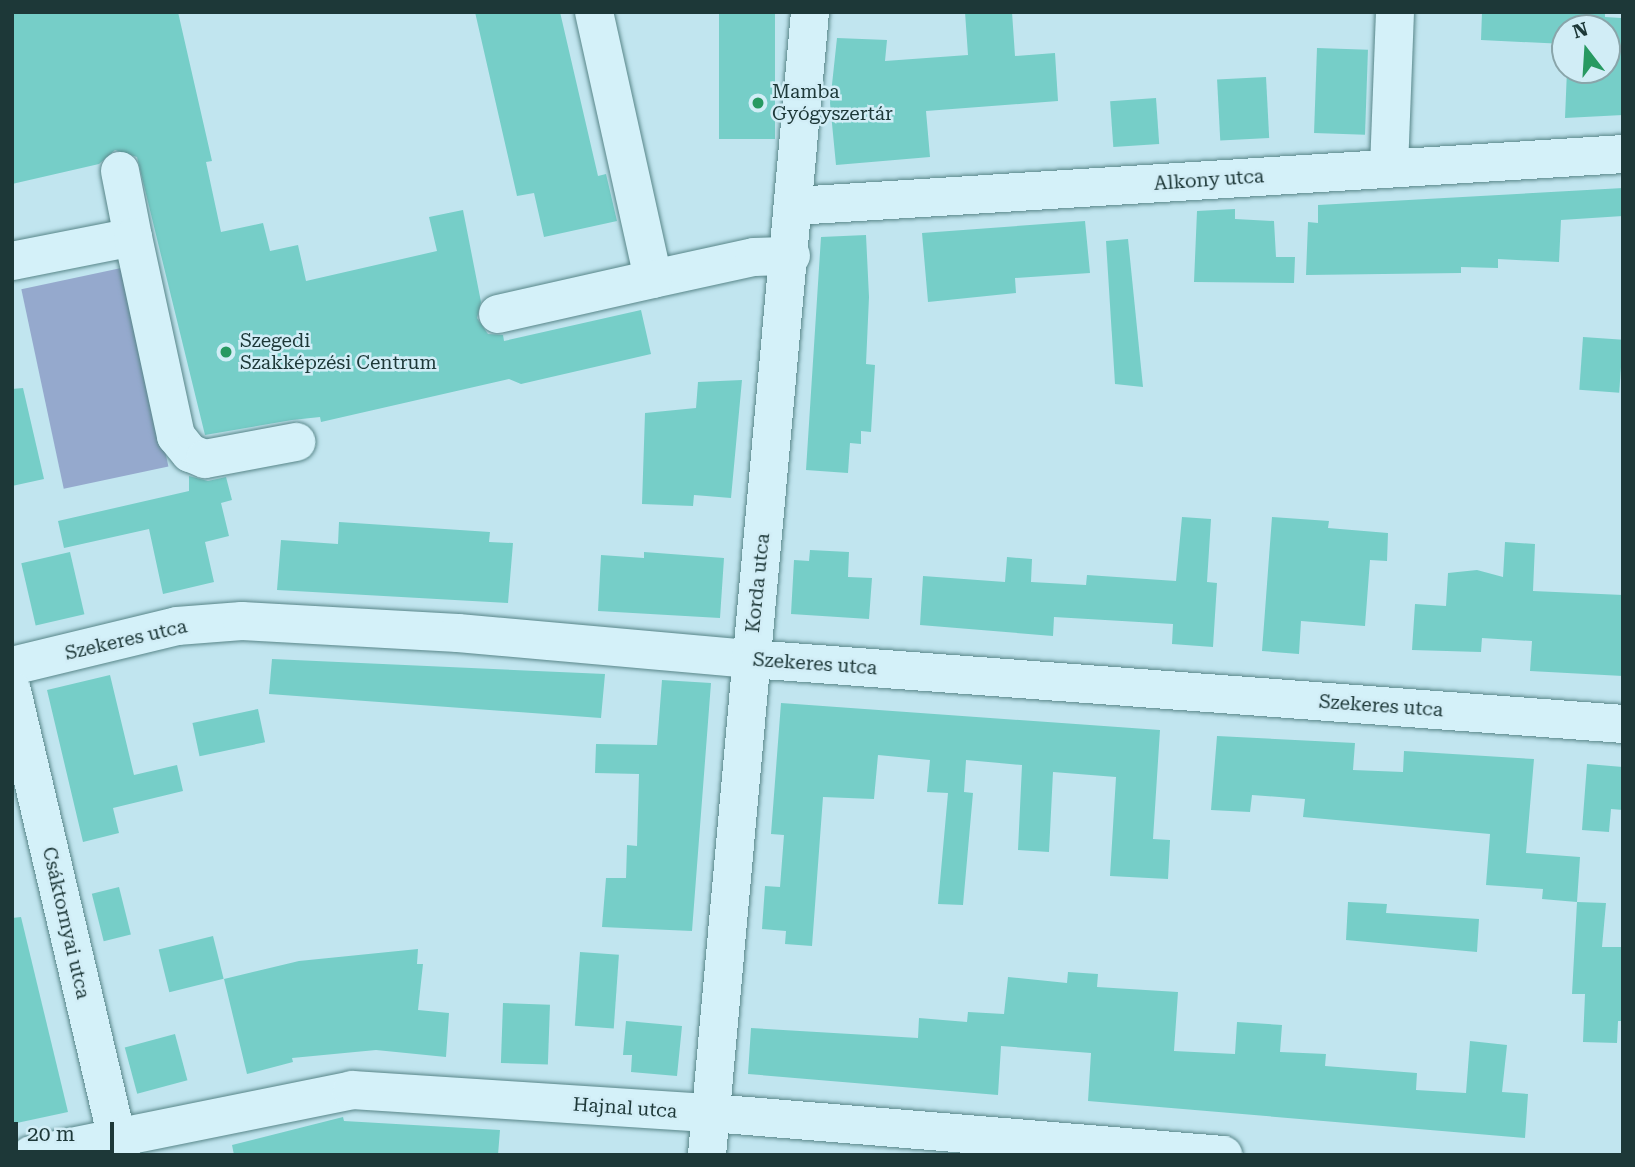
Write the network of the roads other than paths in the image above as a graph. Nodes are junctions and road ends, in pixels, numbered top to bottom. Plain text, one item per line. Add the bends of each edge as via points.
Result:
1 (594, 12) edge
2 (810, 12) edge
3 (1395, 12) edge
4 (1623, 154) edge
5 (1390, 168) junction
6 (120, 171) dead end
7 (795, 206) junction
8 (133, 237) junction
9 (791, 256) junction
10 (12, 261) edge
11 (653, 279) junction
12 (498, 314) dead end
13 (296, 442) dead end
14 (751, 660) junction
15 (12, 666) edge
16 (12, 691) edge
17 (1623, 724) edge
18 (711, 1113) junction
19 (118, 1145) edge
20 (31, 1155) edge
21 (707, 1155) edge
22 (1223, 1155) edge

1 - 11 street
2 - 7 street, Korda utca
3 - 5 street
4 - 5 street, Alkony utca
5 - 7 street, Alkony utca
6 - 8 street
7 - 9 street, Korda utca
8 - 10 street
8 - 13 street via 176,436 190,453 205,460
9 - 11 street via 754,257
9 - 14 street, Korda utca
11 - 12 street
14 - 15 street, Szekeres utca via 457,633 242,621 177,626
14 - 17 street, Szekeres utca
14 - 18 street, Korda utca
16 - 19 street, Csáktornyai utca
18 - 19 street, Hajnal utca via 352,1090
18 - 21 street, Korda utca
18 - 22 street, Hajnal utca
19 - 20 street, Hajnal utca

